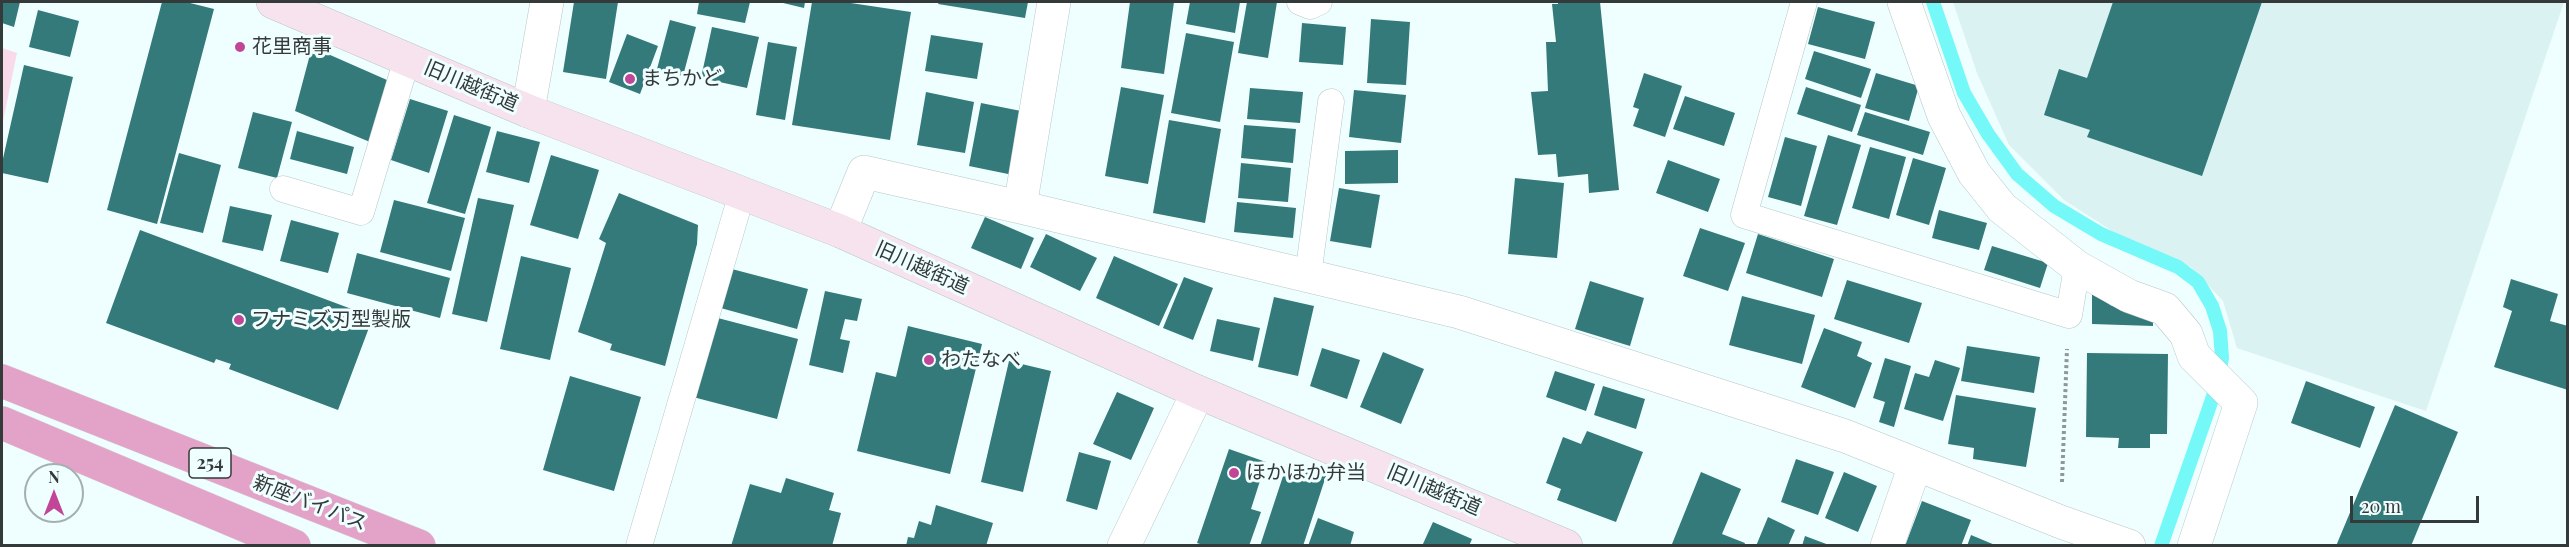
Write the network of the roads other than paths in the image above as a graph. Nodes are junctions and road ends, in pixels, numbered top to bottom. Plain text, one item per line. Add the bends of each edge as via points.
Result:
1 (273, 2) edge
2 (547, 2) edge
3 (1054, 2) edge
4 (1299, 2) edge
5 (1319, 2) edge
6 (1804, 2) edge
7 (1904, 2) edge
8 (407, 59) junction
9 (1331, 102) dead end
10 (528, 111) junction
11 (283, 189) dead end
12 (742, 193) junction
13 (1020, 207) junction
14 (840, 231) junction
15 (2077, 267) junction
16 (1308, 276) junction
17 (2, 381) edge
18 (1198, 392) junction
19 (2, 423) edge
20 (1915, 465) junction
21 (294, 546) edge
22 (419, 546) edge
23 (639, 546) edge
24 (1124, 546) edge
25 (1566, 546) edge
26 (1887, 546) edge
27 (2129, 546) edge
28 (2194, 546) edge

1 - 8 main road, 旧川越街道
2 - 10 street
3 - 13 street
4 - 5 lane via 1310,6
6 - 15 lane via 1744,215 2069,315
7 - 15 street via 1944,116 1974,172 2002,208
8 - 10 main road, 旧川越街道
8 - 11 lane via 362,212
9 - 16 lane
10 - 12 main road, 旧川越街道
12 - 14 main road, 旧川越街道
12 - 23 lane
13 - 14 street via 864,172
13 - 16 street
14 - 18 main road, 旧川越街道
15 - 28 street via 2129,296 2165,309 2186,334 2194,356 2241,403
16 - 20 street via 1459,312 1845,436
17 - 22 highway, 新座バイパス / 254
18 - 24 street
18 - 25 main road, 旧川越街道
19 - 21 highway, 254
20 - 26 street
20 - 27 street

